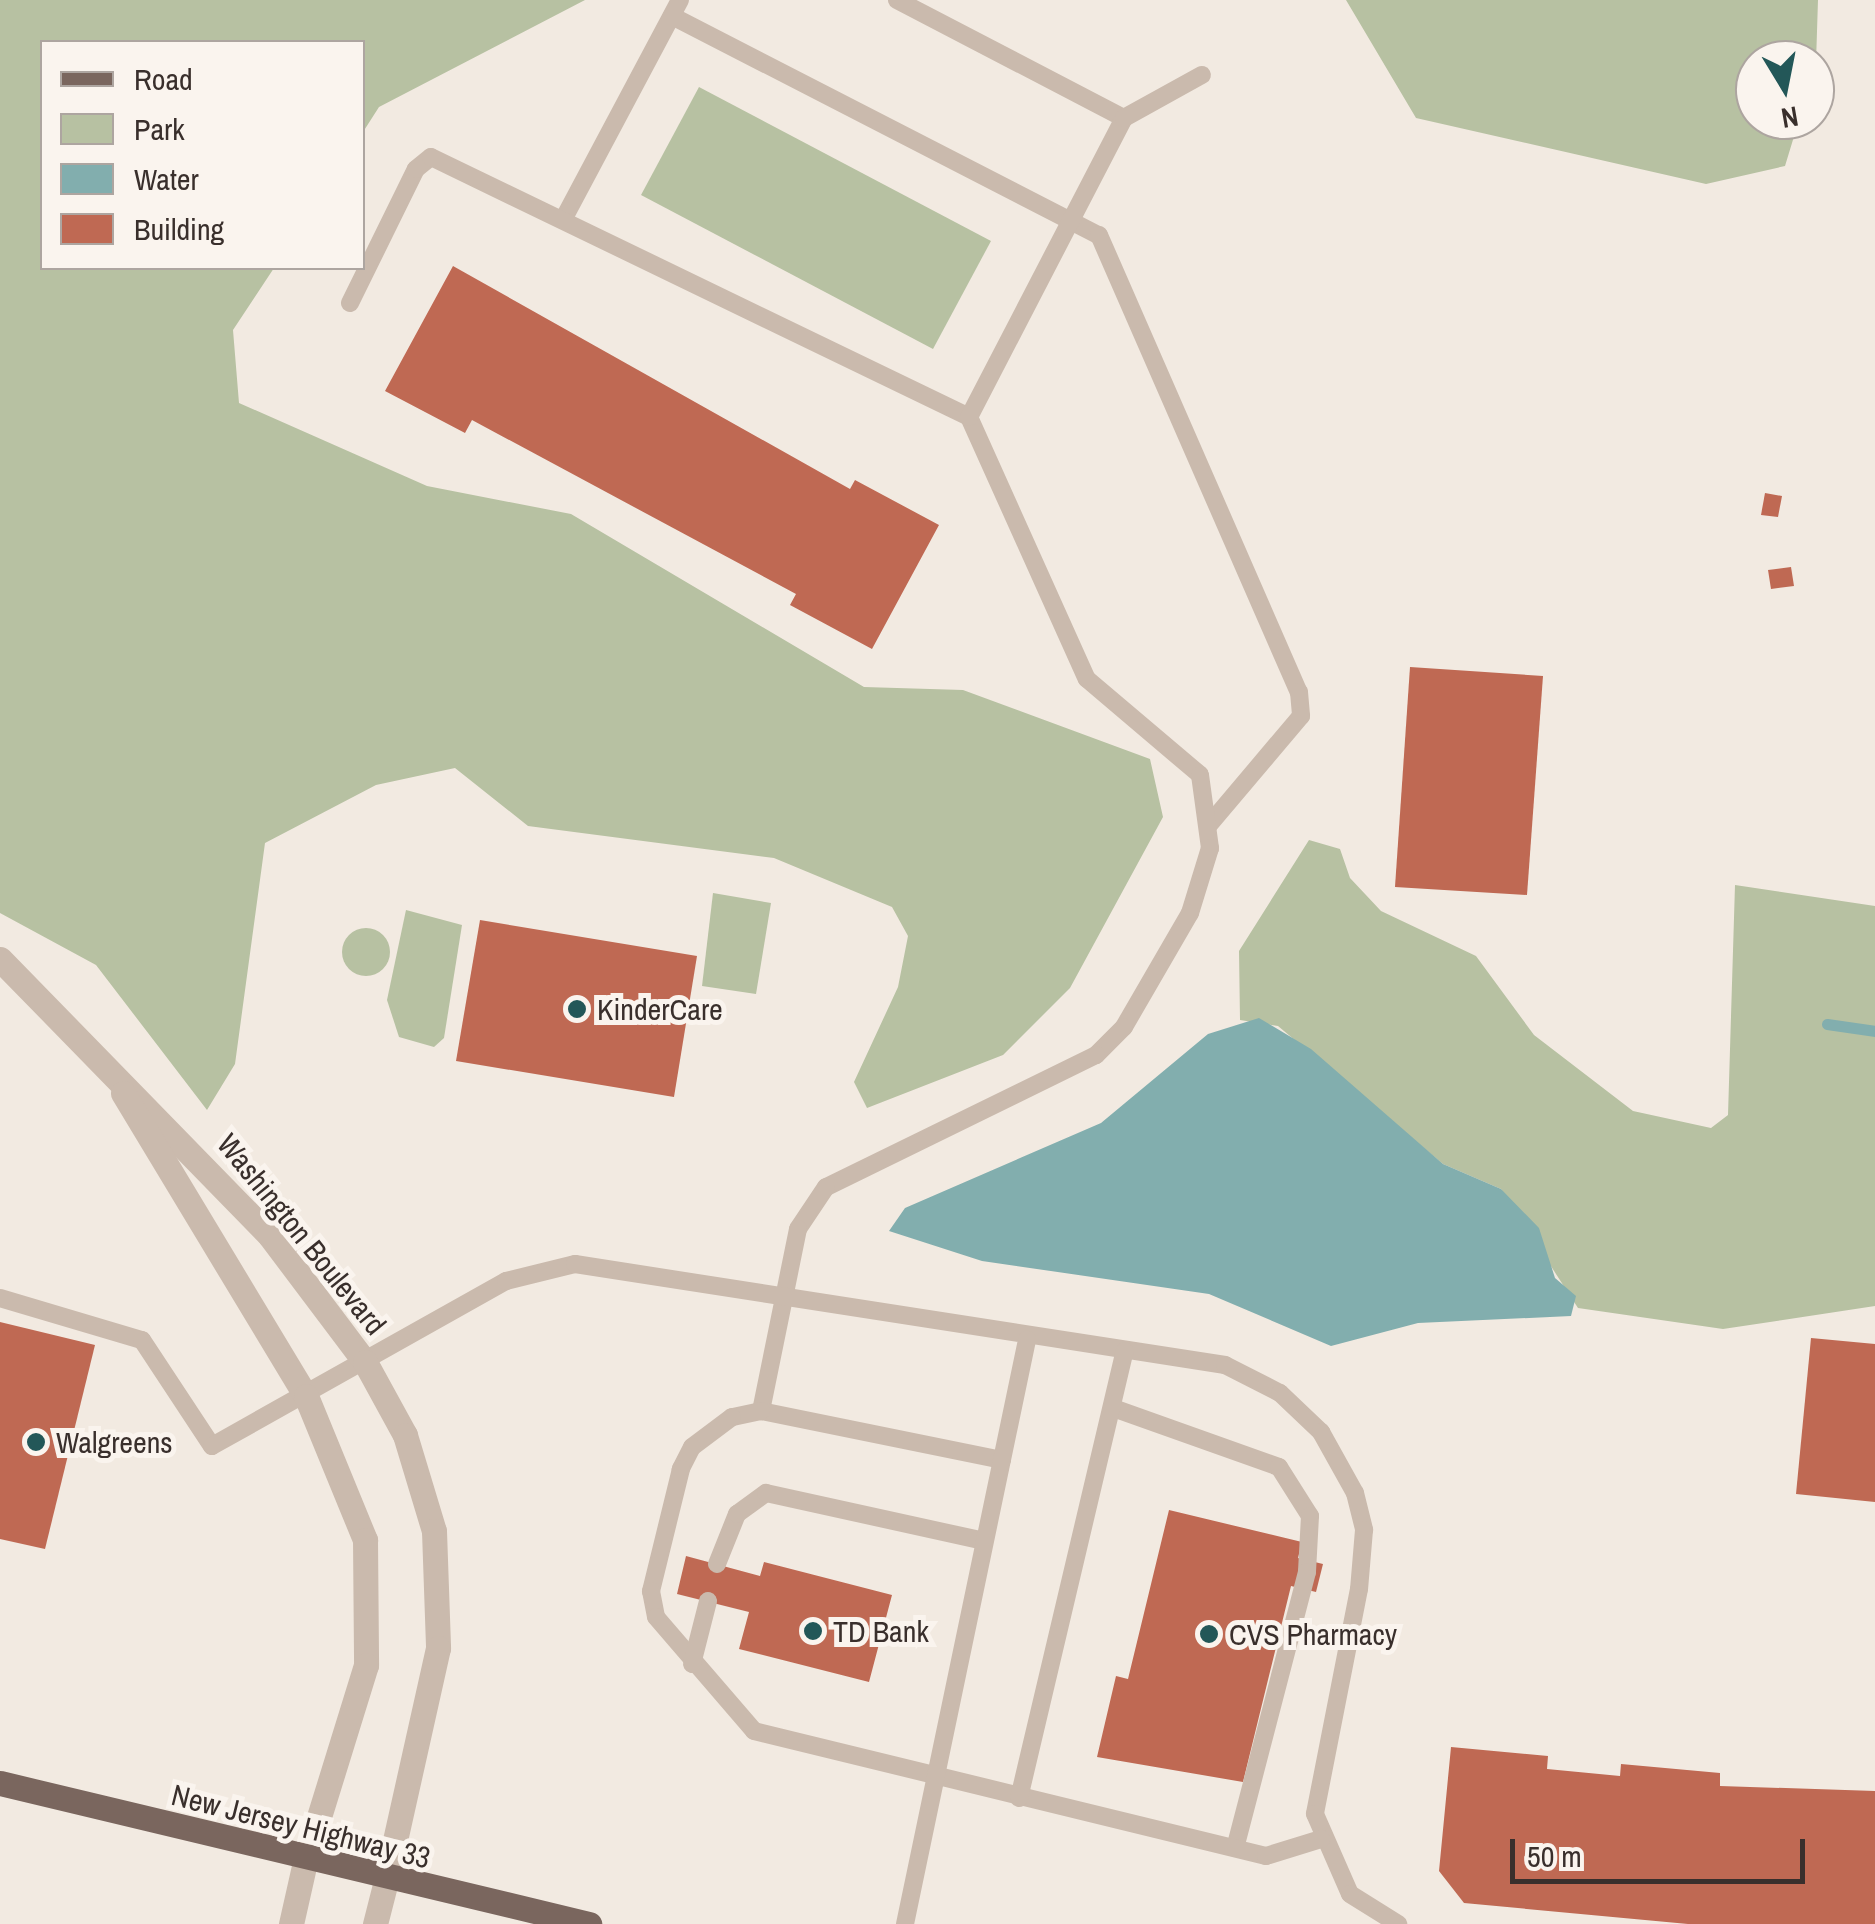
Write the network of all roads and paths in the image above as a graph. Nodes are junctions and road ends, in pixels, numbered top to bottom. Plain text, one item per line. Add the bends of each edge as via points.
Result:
1 (896, 0) edge
2 (676, 8) edge
3 (1202, 75) dead end
4 (1124, 118) junction
5 (1070, 216) junction
6 (564, 218) junction
7 (350, 303) dead end
8 (969, 417) junction
9 (1208, 826) junction
10 (0, 959) edge
11 (112, 1076) junction
12 (782, 1296) junction
13 (0, 1298) edge
14 (1026, 1340) junction
15 (1125, 1351) junction
16 (365, 1362) junction
17 (306, 1396) junction
18 (1116, 1409) junction
19 (760, 1411) junction
20 (1002, 1460) junction
21 (984, 1541) junction
22 (717, 1564) dead end
23 (708, 1602) dead end
24 (692, 1664) junction
25 (930, 1777) junction
26 (0, 1784) edge
27 (1019, 1798) junction
28 (1321, 1838) junction
29 (1235, 1848) junction
30 (305, 1862) junction
31 (386, 1881) junction
32 (291, 1924) edge
33 (375, 1924) edge
34 (589, 1924) edge
35 (905, 1924) edge
36 (1398, 1924) edge

1 - 4 lane
2 - 5 lane
2 - 6 lane
3 - 4 lane
4 - 5 lane
5 - 8 lane
5 - 9 lane via 1099,235 1299,692 1302,716
6 - 7 lane via 431,157 416,168
6 - 8 lane
8 - 9 lane via 1087,679 1184,752 1200,775
9 - 12 lane via 1190,913 1124,1027 1096,1055 826,1188 798,1230
10 - 11 street, Washington Boulevard
11 - 16 street, Washington Boulevard via 270,1236
11 - 17 street, Washington Boulevard
12 - 14 lane
12 - 16 lane via 576,1264 506,1281
12 - 19 lane
13 - 17 lane via 142,1340 212,1446
14 - 15 lane
14 - 20 lane
15 - 18 lane
15 - 28 lane via 1226,1365 1280,1393 1321,1432 1355,1492 1364,1530 1359,1589 1316,1792
16 - 17 lane
16 - 31 street, Washington Boulevard via 424,1485 440,1590 438,1648
17 - 30 street, Washington Boulevard via 365,1540 370,1626 340,1765
18 - 27 lane
18 - 29 lane via 1279,1467 1310,1516 1307,1572
19 - 20 lane
19 - 24 lane via 710,1432 681,1469 651,1592 656,1617
20 - 21 lane
21 - 22 lane via 766,1494 737,1514
21 - 25 lane
23 - 24 lane
24 - 25 lane via 754,1731
25 - 27 lane
25 - 35 lane
26 - 30 main road, New Jersey Highway 33
27 - 29 lane
28 - 29 lane via 1266,1856
28 - 36 lane via 1350,1894
30 - 31 main road, New Jersey Highway 33
30 - 32 street, Washington Boulevard
31 - 33 street, Washington Boulevard
31 - 34 main road, New Jersey Highway 33

